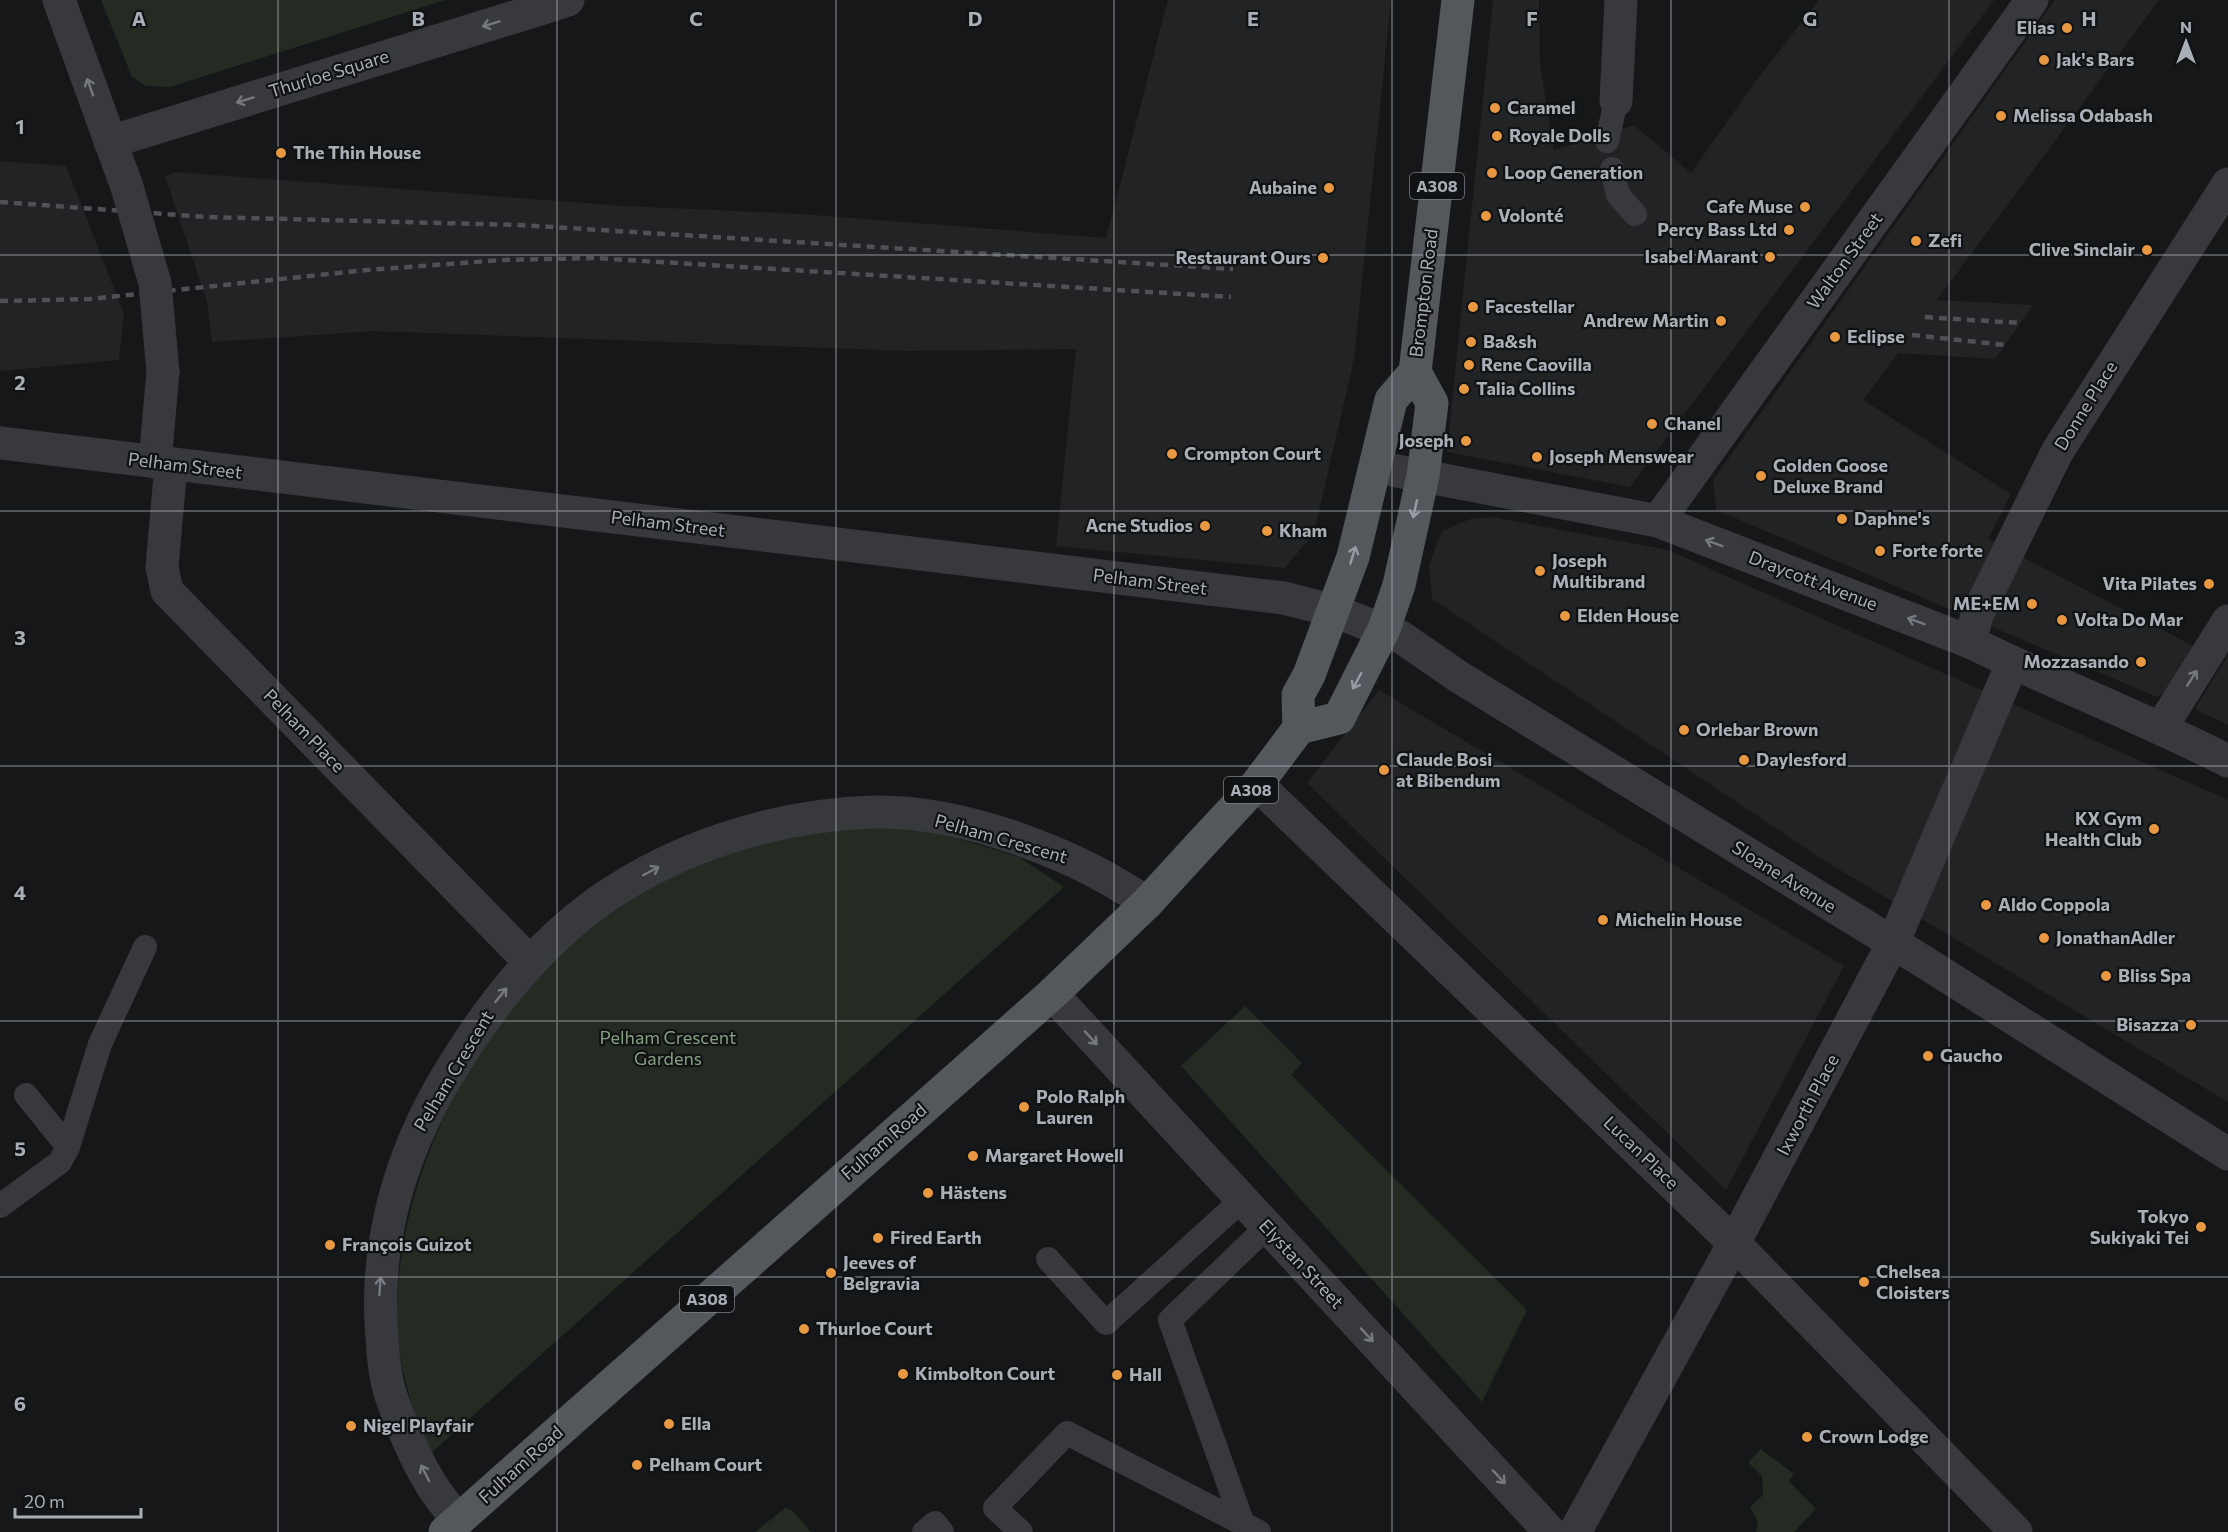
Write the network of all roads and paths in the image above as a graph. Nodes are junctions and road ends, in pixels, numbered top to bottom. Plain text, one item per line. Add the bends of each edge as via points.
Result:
1 (59, 0) edge
2 (568, 0) edge
3 (1458, 0) edge
4 (1621, 0) edge
5 (2032, 0) edge
6 (536, 5) edge
7 (1616, 101) joint
8 (1607, 141) dead end
9 (110, 142) junction
10 (1612, 169) dead end
11 (2228, 184) edge
12 (1635, 214) dead end
13 (1415, 372) junction
14 (0, 443) edge
15 (163, 463) junction
16 (1376, 467) junction
17 (1423, 476) junction
18 (1658, 521) junction
19 (1334, 610) junction
20 (2228, 621) edge
21 (1384, 630) junction
22 (1970, 642) junction
23 (2012, 664) junction
24 (1299, 728) junction
25 (2161, 728) junction
26 (2228, 762) edge
27 (1257, 784) junction
28 (1147, 903) junction
29 (1893, 943) junction
30 (146, 948) dead end
31 (530, 962) junction
32 (1052, 994) junction
33 (26, 1095) dead end
34 (69, 1147) junction
35 (2228, 1154) edge
36 (1242, 1200) junction
37 (0, 1206) edge
38 (1267, 1227) junction
39 (1734, 1243) junction
40 (1048, 1259) dead end
41 (452, 1527) edge
42 (1251, 1528) edge
43 (924, 1532) edge
44 (942, 1532) edge
45 (1021, 1532) edge
46 (1550, 1532) edge
47 (1575, 1532) edge
48 (2016, 1532) edge

9 -> 1 street
2 - 6 street, Thurloe Square
3 - 13 main road, Brompton Road / A308
4 - 7 street
5 - 18 street, Walton Street
6 -> 9 street, Thurloe Square
7 - 8 lane
9 - 15 street, bridge via 155,284 163,372
10 - 12 lane via 1618,195
11 - 22 street, Donne Place via 2057,452 1977,615
13 - 16 main road, Brompton Road via 1391,400
13 - 17 main road, Brompton Road via 1432,402
14 - 15 street, Pelham Street
15 - 19 street, Pelham Street via 1284,598
15 - 31 street, Pelham Place via 162,567 167,591
16 - 17 street, Draycott Avenue
19 -> 16 main road, Brompton Road via 1353,557
17 - 18 street, Draycott Avenue
17 -> 21 main road, Brompton Road via 1399,585
22 -> 18 street, Draycott Avenue
19 - 21 street, Sloane Avenue
19 - 24 main road via 1298,695
25 -> 20 street
21 -> 24 main road via 1339,718
21 - 29 street, Sloane Avenue
22 - 23 street, Draycott Avenue
23 - 25 street, Draycott Avenue
23 - 29 street, Ixworth Place
24 - 27 main road, Fulham Road / A308
25 - 26 street, Draycott Avenue
27 - 28 main road, Fulham Road / A308
27 - 39 street, Lucan Place
31 -> 28 street, Pelham Crescent via 598,903 677,858 776,824 823,816 875,812 919,815 970,826 1064,855
28 - 32 main road, Fulham Road / A308
29 - 35 street, Sloane Avenue
29 - 39 street, Ixworth Place
30 - 34 lane via 100,1044
41 -> 31 street, Pelham Crescent via 390,1394 379,1305 384,1241 414,1140 438,1092 499,997
32 -> 36 street, Elystan Street
32 - 41 main road, Fulham Road / A308
33 - 34 lane
34 - 37 lane via 60,1162
36 - 38 street, Elystan Street
36 - 40 lane via 1106,1323
38 - 42 lane via 1170,1320
38 -> 46 street, Elystan Street
39 - 47 street, Ixworth Place
39 - 48 street, Lucan Place
42 - 45 lane via 1067,1433 995,1508
43 - 44 lane via 935,1523

